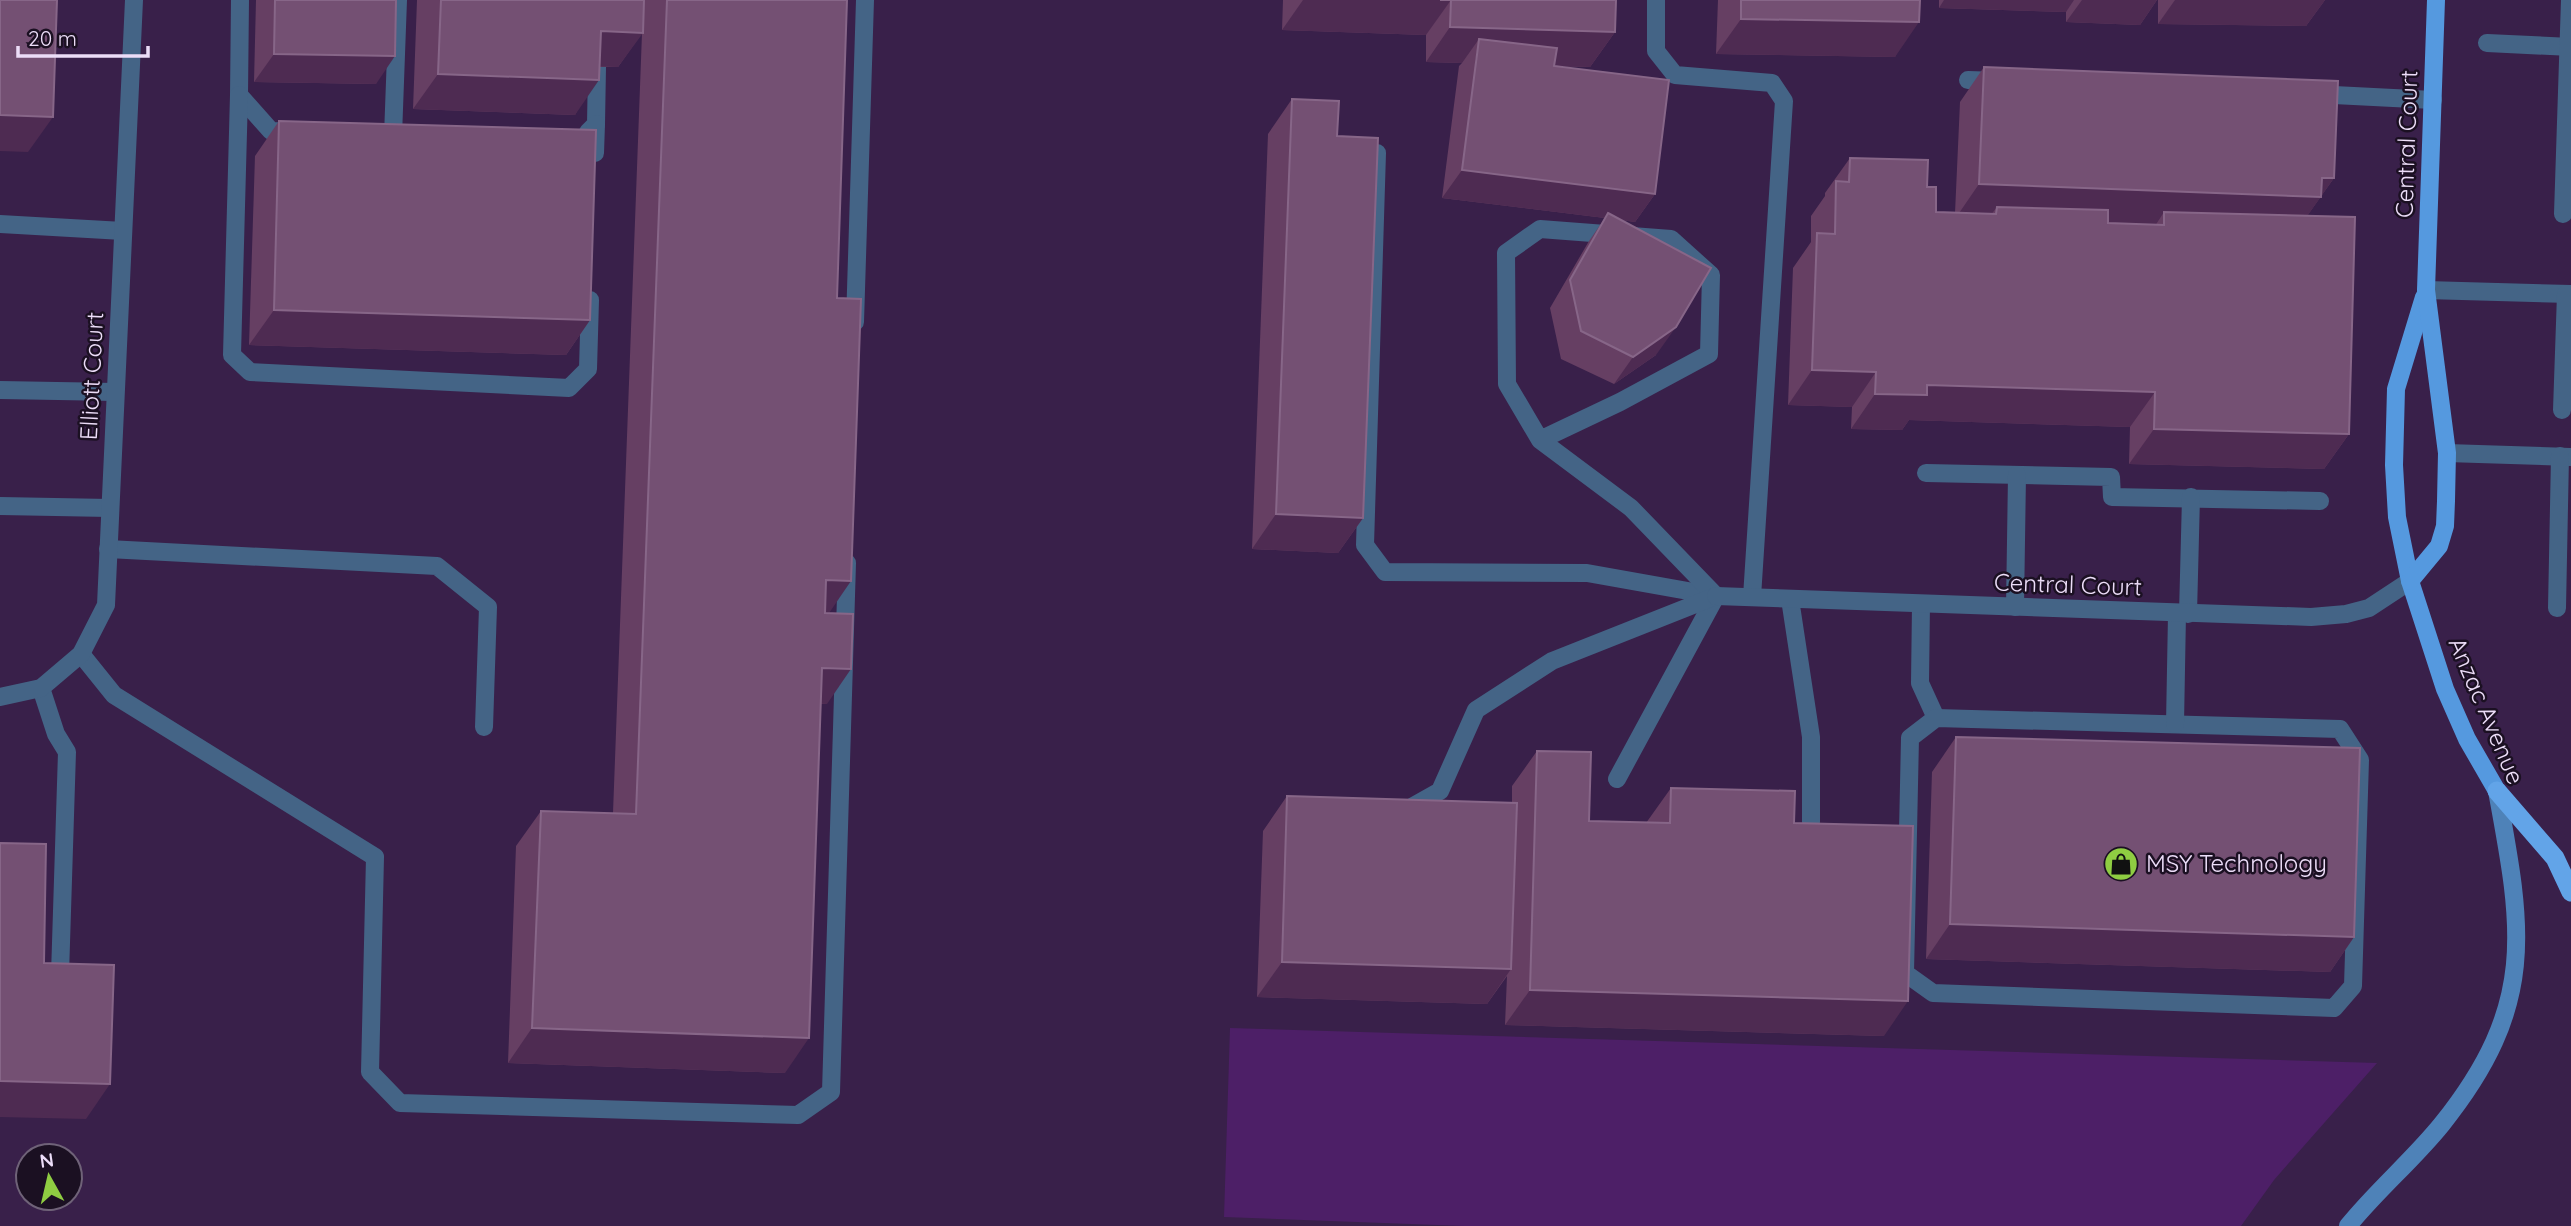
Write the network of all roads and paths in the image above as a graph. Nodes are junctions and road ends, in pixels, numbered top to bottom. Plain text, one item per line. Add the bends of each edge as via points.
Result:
1 (134, 0) edge
2 (240, 0) edge
3 (398, 0) edge
4 (865, 0) edge
5 (1656, 0) edge
6 (2436, 0) edge
7 (2570, 0) edge
8 (2487, 43) dead end
9 (2570, 47) edge
10 (597, 67) edge
11 (1968, 80) dead end
12 (2022, 82) edge
13 (2296, 93) edge
14 (239, 94) junction
15 (2433, 100) junction
16 (596, 124) junction
17 (312, 133) edge
18 (393, 136) edge
19 (577, 145) edge
20 (1377, 153) edge
21 (594, 165) edge
22 (2563, 214) dead end
23 (0, 224) edge
24 (123, 231) junction
25 (590, 287) edge
26 (2426, 290) junction
27 (2569, 294) edge
28 (854, 345) edge
29 (0, 390) edge
30 (115, 392) junction
31 (2562, 410) dead end
32 (1539, 440) junction
33 (2448, 453) junction
34 (2565, 457) edge
35 (1926, 473) dead end
36 (2017, 475) junction
37 (2191, 498) junction
38 (2320, 501) dead end
39 (0, 506) edge
40 (110, 508) junction
41 (848, 539) edge
42 (108, 549) junction
43 (2410, 581) junction
44 (1716, 596) junction
45 (1752, 597) junction
46 (1790, 599) junction
47 (1921, 604) junction
48 (2015, 607) junction
49 (2557, 608) dead end
50 (2182, 614) junction
51 (81, 654) junction
52 (41, 688) junction
53 (0, 697) edge
54 (1936, 718) junction
55 (2175, 724) junction
56 (484, 727) dead end
57 (1617, 779) dead end
58 (2497, 791) junction
59 (1380, 810) edge
60 (1811, 822) edge
61 (2571, 892) edge
62 (60, 975) edge
63 (2348, 1226) edge

1 - 24 street, Elliott Court
2 - 14 street
3 - 18 street
4 - 28 street
5 - 45 street via 1656,51 1675,75 1772,83 1784,102
6 - 15 main road, Central Court
7 - 9 street
8 - 9 street
9 - 22 street
10 - 16 street
11 - 12 street
13 - 15 street
14 - 17 street via 271,131
14 - 25 street via 232,355 250,372 569,388 588,369
15 - 26 main road, Central Court
16 - 19 street
16 - 21 street
20 - 44 street via 1365,545 1371,554 1385,572 1587,573
23 - 24 street
24 - 30 street, Elliott Court
26 - 27 street
26 - 33 main road, Central Court
26 - 43 main road, Central Court via 2396,389 2397,516
27 - 31 street
29 - 30 street
30 - 40 street, Elliott Court
32 - 32 street via 1507,384 1506,253 1540,229 1671,239 1711,275 1709,354
32 - 44 street via 1631,508
33 - 34 street
33 - 43 main road, Central Court via 2445,527 2438,546
34 - 49 street
35 - 36 street
36 - 37 street via 2112,477 2112,497
36 - 48 street
37 - 38 street
37 - 50 street
39 - 40 street
40 - 42 street, Elliott Court
41 - 51 street via 831,1091 798,1115 400,1103 370,1072 375,857 114,695
42 - 51 street, Elliott Court via 106,605
42 - 56 street via 437,566 488,607
43 - 50 street, Central Court via 2370,608 2346,614
43 - 58 main road, Anzac Avenue via 2445,689
44 - 45 street, Central Court
44 - 57 street
44 - 59 street via 1552,661 1476,710 1440,791 1408,809
45 - 46 street, Central Court
46 - 47 street, Central Court
46 - 60 street via 1811,737
47 - 48 street, Central Court
47 - 54 street via 1920,683
48 - 50 street, Central Court
50 - 55 street
51 - 52 street, Elliott Court
52 - 53 street, Elliott Court
52 - 62 street via 67,752
54 - 55 street
54 - 55 street via 1910,738 1905,972 1933,993 2334,1008 2353,986 2360,760 2340,729
58 - 61 highway via 2555,858
58 - 63 main road, Anzac Avenue via 2513,876 2518,937 2514,984 2499,1035 2478,1076 2441,1126

